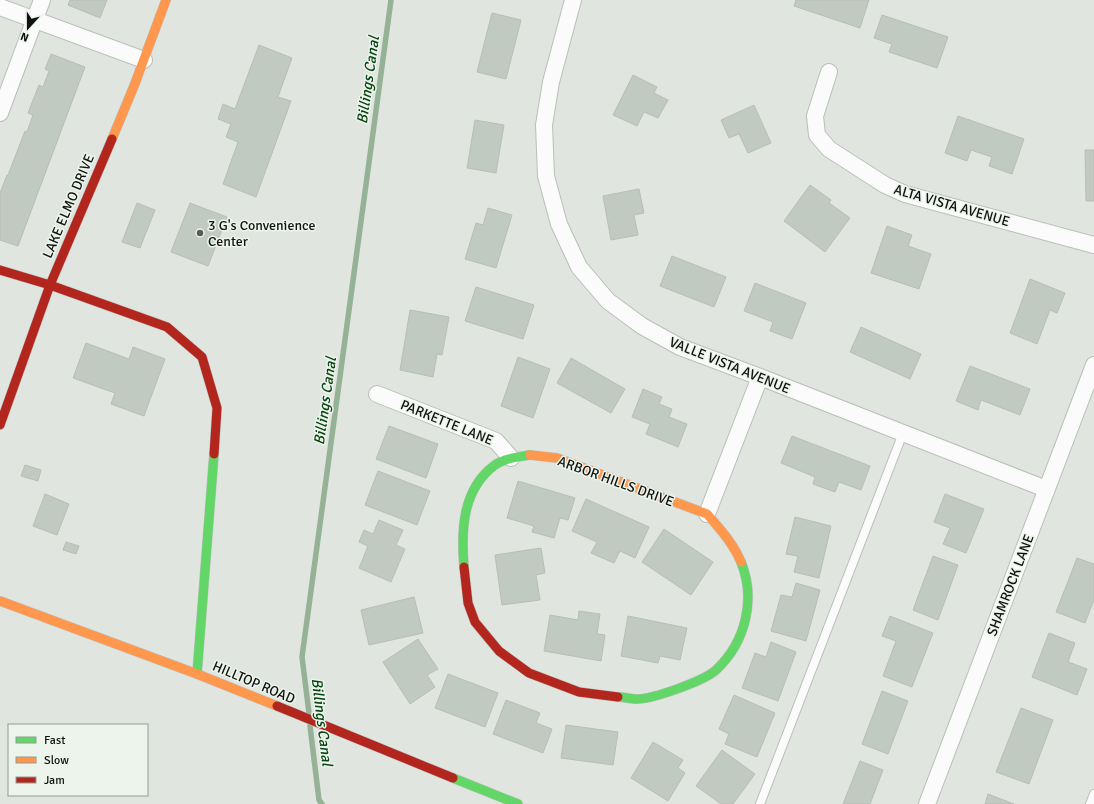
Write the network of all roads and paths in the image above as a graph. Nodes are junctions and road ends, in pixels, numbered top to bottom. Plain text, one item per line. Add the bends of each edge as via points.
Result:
1 (42, 0) edge
2 (166, 0) edge
3 (573, 0) edge
4 (0, 7) edge
5 (35, 20) junction
6 (144, 60) junction
7 (829, 72) dead end
8 (0, 113) edge
9 (1094, 245) edge
10 (0, 270) edge
11 (50, 285) junction
12 (1094, 365) edge
13 (760, 377) junction
14 (377, 394) dead end
15 (0, 425) edge
16 (903, 433) junction
17 (511, 458) junction
18 (1046, 489) junction
19 (707, 514) junction
20 (0, 601) edge
21 (197, 674) junction
22 (1094, 794) edge
23 (518, 804) edge
24 (760, 804) edge
25 (927, 804) edge
26 (1090, 804) edge

1 - 5 street
2 - 6 main road, LAKE ELMO DRIVE
3 - 13 street, VALLE VISTA AVENUE via 551,82 544,125 546,176 559,224 579,267 608,301 642,326 680,347
4 - 5 street
5 - 6 street
5 - 8 street
6 - 11 main road, LAKE ELMO DRIVE
7 - 9 street, ALTA VISTA AVENUE via 815,116 817,135 829,149 885,185 905,194
10 - 11 main road
11 - 15 main road, LAKE ELMO DRIVE
11 - 21 main road via 167,327 202,357 217,408
12 - 18 street, SHAMROCK LANE
13 - 16 street, VALLE VISTA AVENUE
13 - 19 street
14 - 17 street, PARKETTE LANE via 496,440
16 - 18 street, VALLE VISTA AVENUE
16 - 24 lane
17 - 19 main road, ARBOR HILLS DRIVE via 530,455 557,458
17 - 19 main road, ARBOR HILLS DRIVE via 495,465 479,481 464,516 462,543 464,584 468,603 475,622 499,651 529,673 579,692 638,699 672,691 715,671 738,643 748,606 745,572 736,551
18 - 25 street, SHAMROCK LANE
20 - 21 main road, HILLTOP ROAD
21 - 23 main road, HILLTOP ROAD
22 - 26 lane

